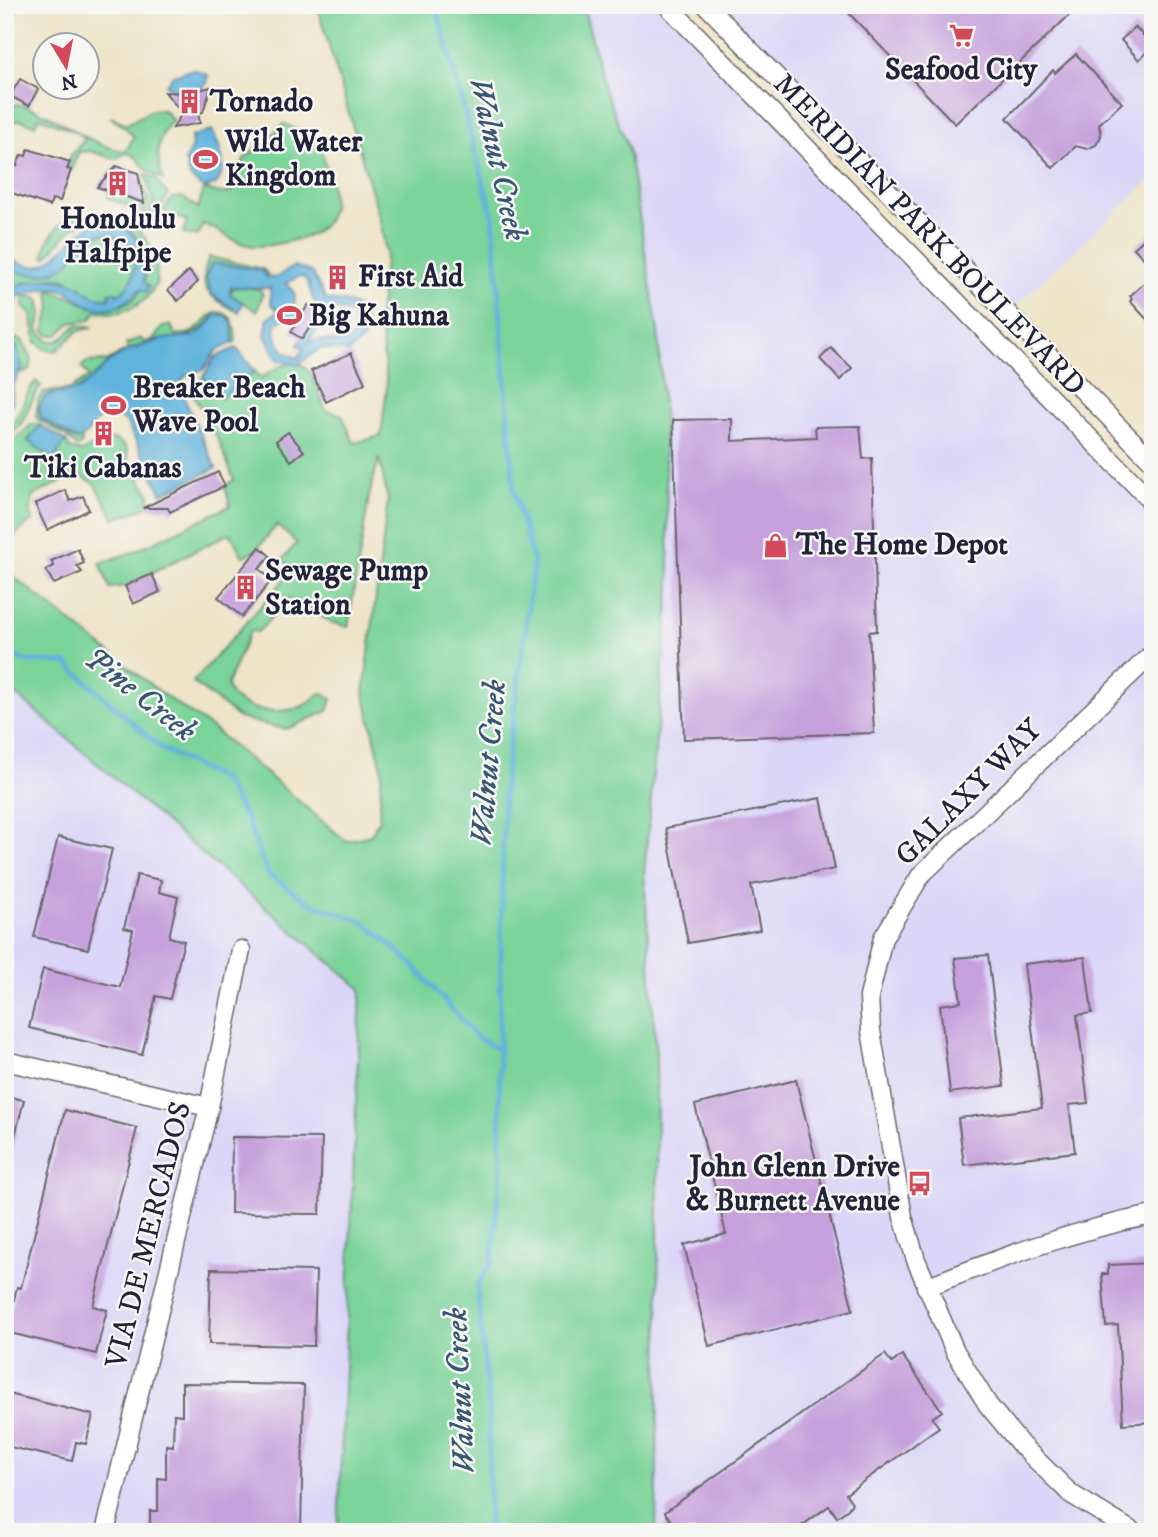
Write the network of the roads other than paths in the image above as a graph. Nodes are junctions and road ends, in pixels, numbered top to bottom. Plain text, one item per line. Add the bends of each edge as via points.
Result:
1 (667, 5) edge
2 (706, 5) edge
3 (1153, 462) edge
4 (1153, 503) edge
5 (1153, 653) edge
6 (241, 950) dead end
7 (5, 1061) edge
8 (209, 1107) junction
9 (1153, 1215) edge
10 (926, 1287) junction
11 (104, 1532) edge
12 (1133, 1532) edge

1 - 4 street, MERIDIAN PARK BOULEVARD
2 - 3 street, MERIDIAN PARK BOULEVARD
5 - 10 street, GALAXY WAY via 921,875 890,922 877,956 869,997 871,1031 903,1217
6 - 8 street, VIA DE MERCADOS
7 - 8 street
8 - 11 street, VIA DE MERCADOS
9 - 10 street via 1050,1240
10 - 12 street, GALAXY WAY via 988,1405 1021,1445 1071,1494

